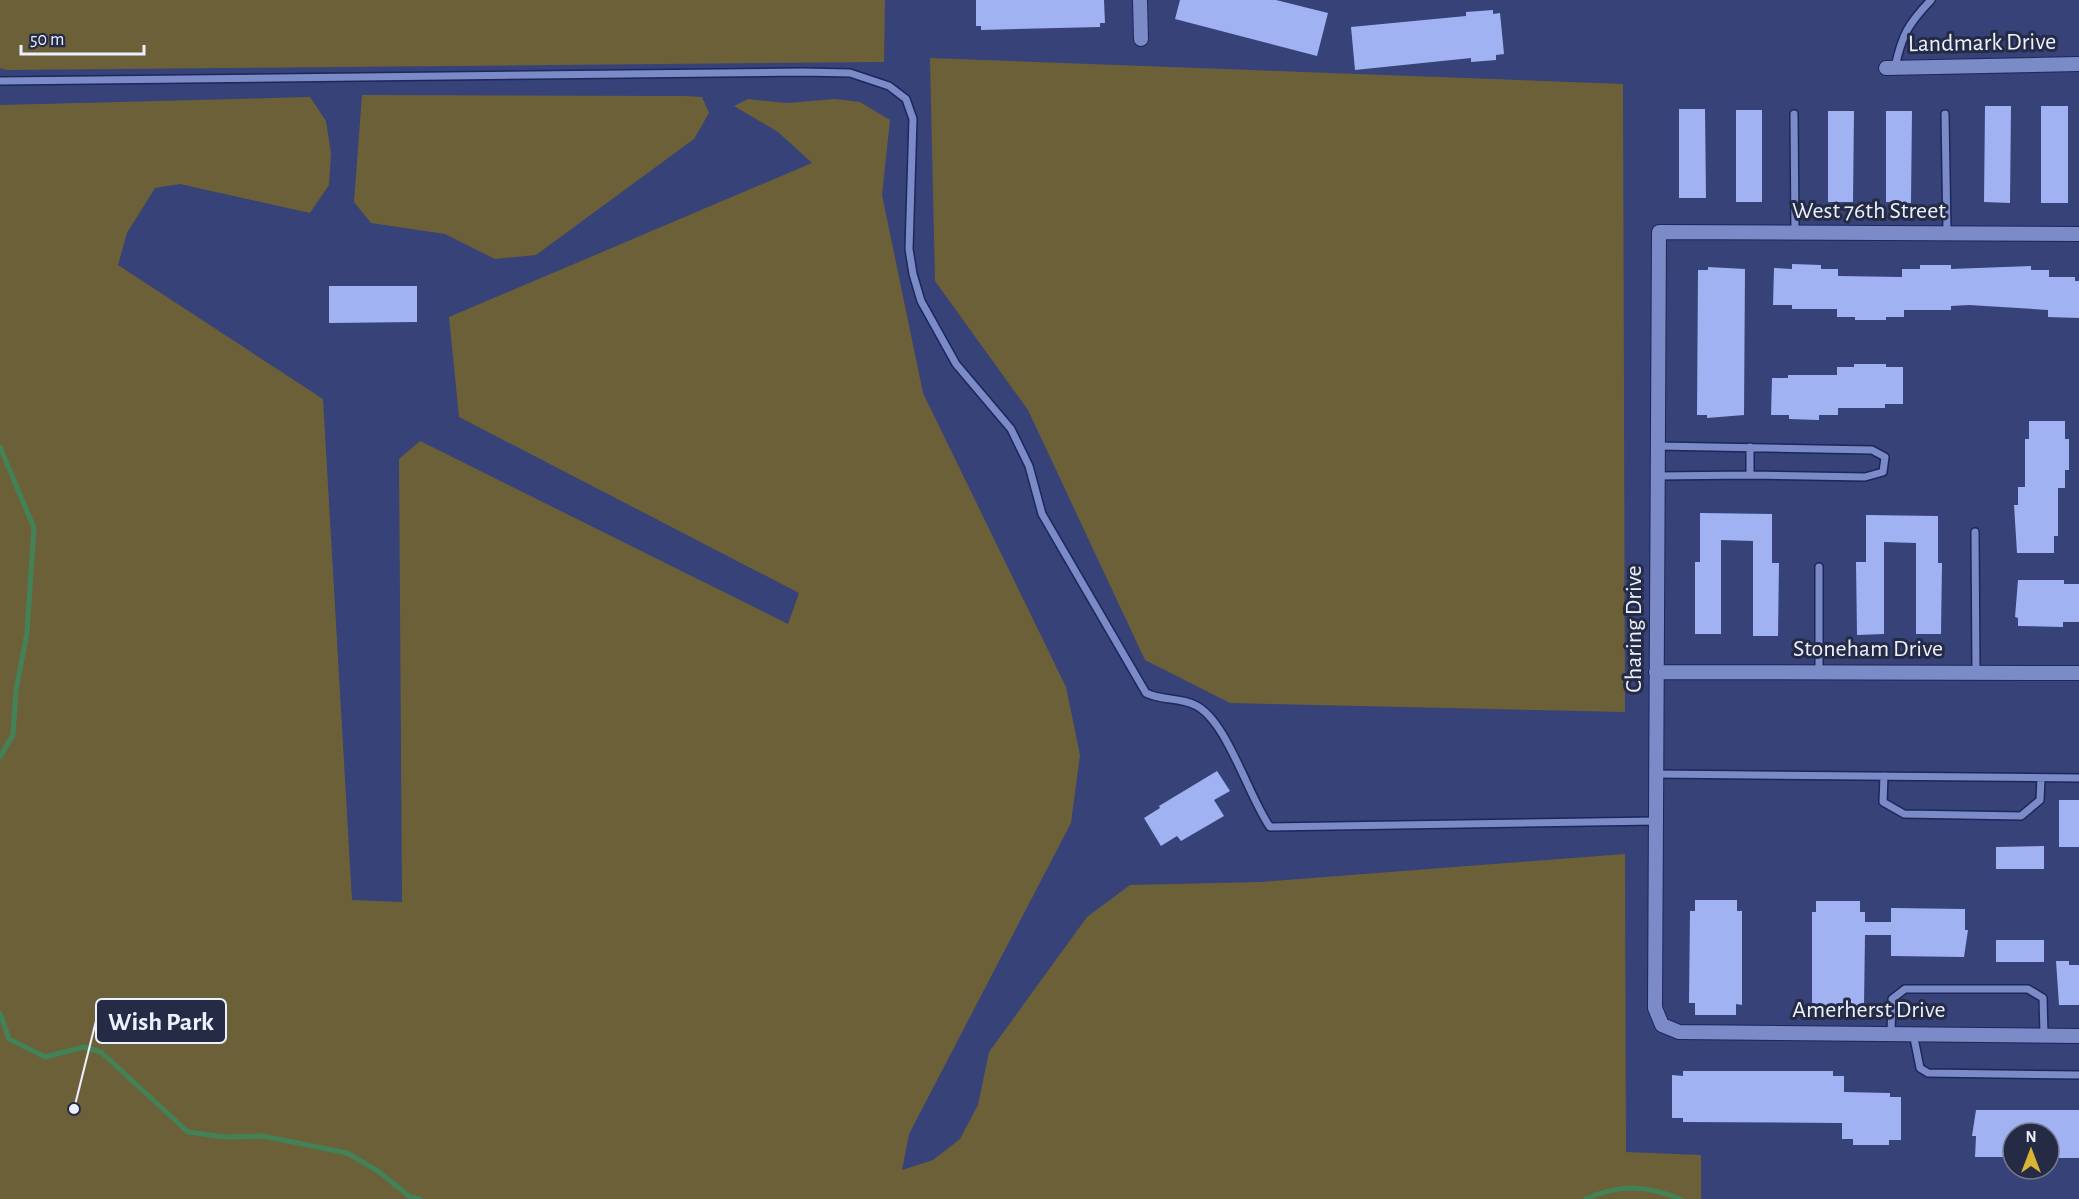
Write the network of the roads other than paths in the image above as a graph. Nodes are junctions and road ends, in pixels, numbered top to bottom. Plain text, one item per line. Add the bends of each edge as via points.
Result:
1 (1140, 0) edge
2 (1931, 0) edge
3 (1140, 39) dead end
4 (2079, 64) edge
5 (1890, 67) joint
6 (0, 81) edge
7 (1794, 114) dead end
8 (1945, 114) dead end
9 (1659, 232) joint
10 (1795, 233) junction
11 (1947, 233) junction
12 (2079, 234) edge
13 (1658, 446) junction
14 (1750, 447) junction
15 (1657, 476) junction
16 (1750, 476) junction
17 (1975, 532) dead end
18 (1819, 567) dead end
19 (1819, 671) junction
20 (1656, 672) junction
21 (1976, 673) junction
22 (2079, 673) edge
23 (1656, 774) junction
24 (1884, 776) junction
25 (2041, 778) junction
26 (2079, 778) edge
27 (1656, 821) junction
28 (1662, 1025) joint
29 (1891, 1033) junction
30 (1913, 1033) junction
31 (2044, 1035) junction
32 (2079, 1036) edge
33 (2079, 1075) edge

1 - 3 street
2 - 5 lane via 1911,22
4 - 5 street, Landmark Drive
6 - 27 lane via 802,72 850,73 889,86 906,99 913,119 909,249 918,292 933,324 956,364 1011,429 1029,466 1042,514 1146,693 1160,700 1175,699 1196,705 1211,717 1225,736 1259,812 1270,827
7 - 10 lane
8 - 11 lane
9 - 10 street, West 76th Street
9 - 13 street, Charing Drive
10 - 11 street, West 76th Street
11 - 12 street, West 76th Street
13 - 14 lane
13 - 15 street, Charing Drive
14 - 16 lane
14 - 16 lane via 1872,450 1885,458 1886,465 1883,472 1865,477
15 - 16 lane
15 - 20 street, Charing Drive
17 - 21 lane
18 - 19 lane
19 - 20 street, Stoneham Drive
19 - 21 street, Stoneham Drive
20 - 23 street, Charing Drive
21 - 22 street, Stoneham Drive
23 - 24 lane
23 - 27 street, Charing Drive
24 - 25 lane
24 - 25 lane via 1884,802 1904,814 2021,816 2040,800
25 - 26 lane
27 - 28 street, Charing Drive via 1654,1008
28 - 29 street, Amerherst Drive via 1679,1032
29 - 30 street, Amerherst Drive
29 - 31 lane via 1892,999 1905,989 2028,989 2043,998
30 - 31 street, Amerherst Drive
30 - 33 lane via 1920,1068 1928,1073
31 - 32 street, Amerherst Drive

